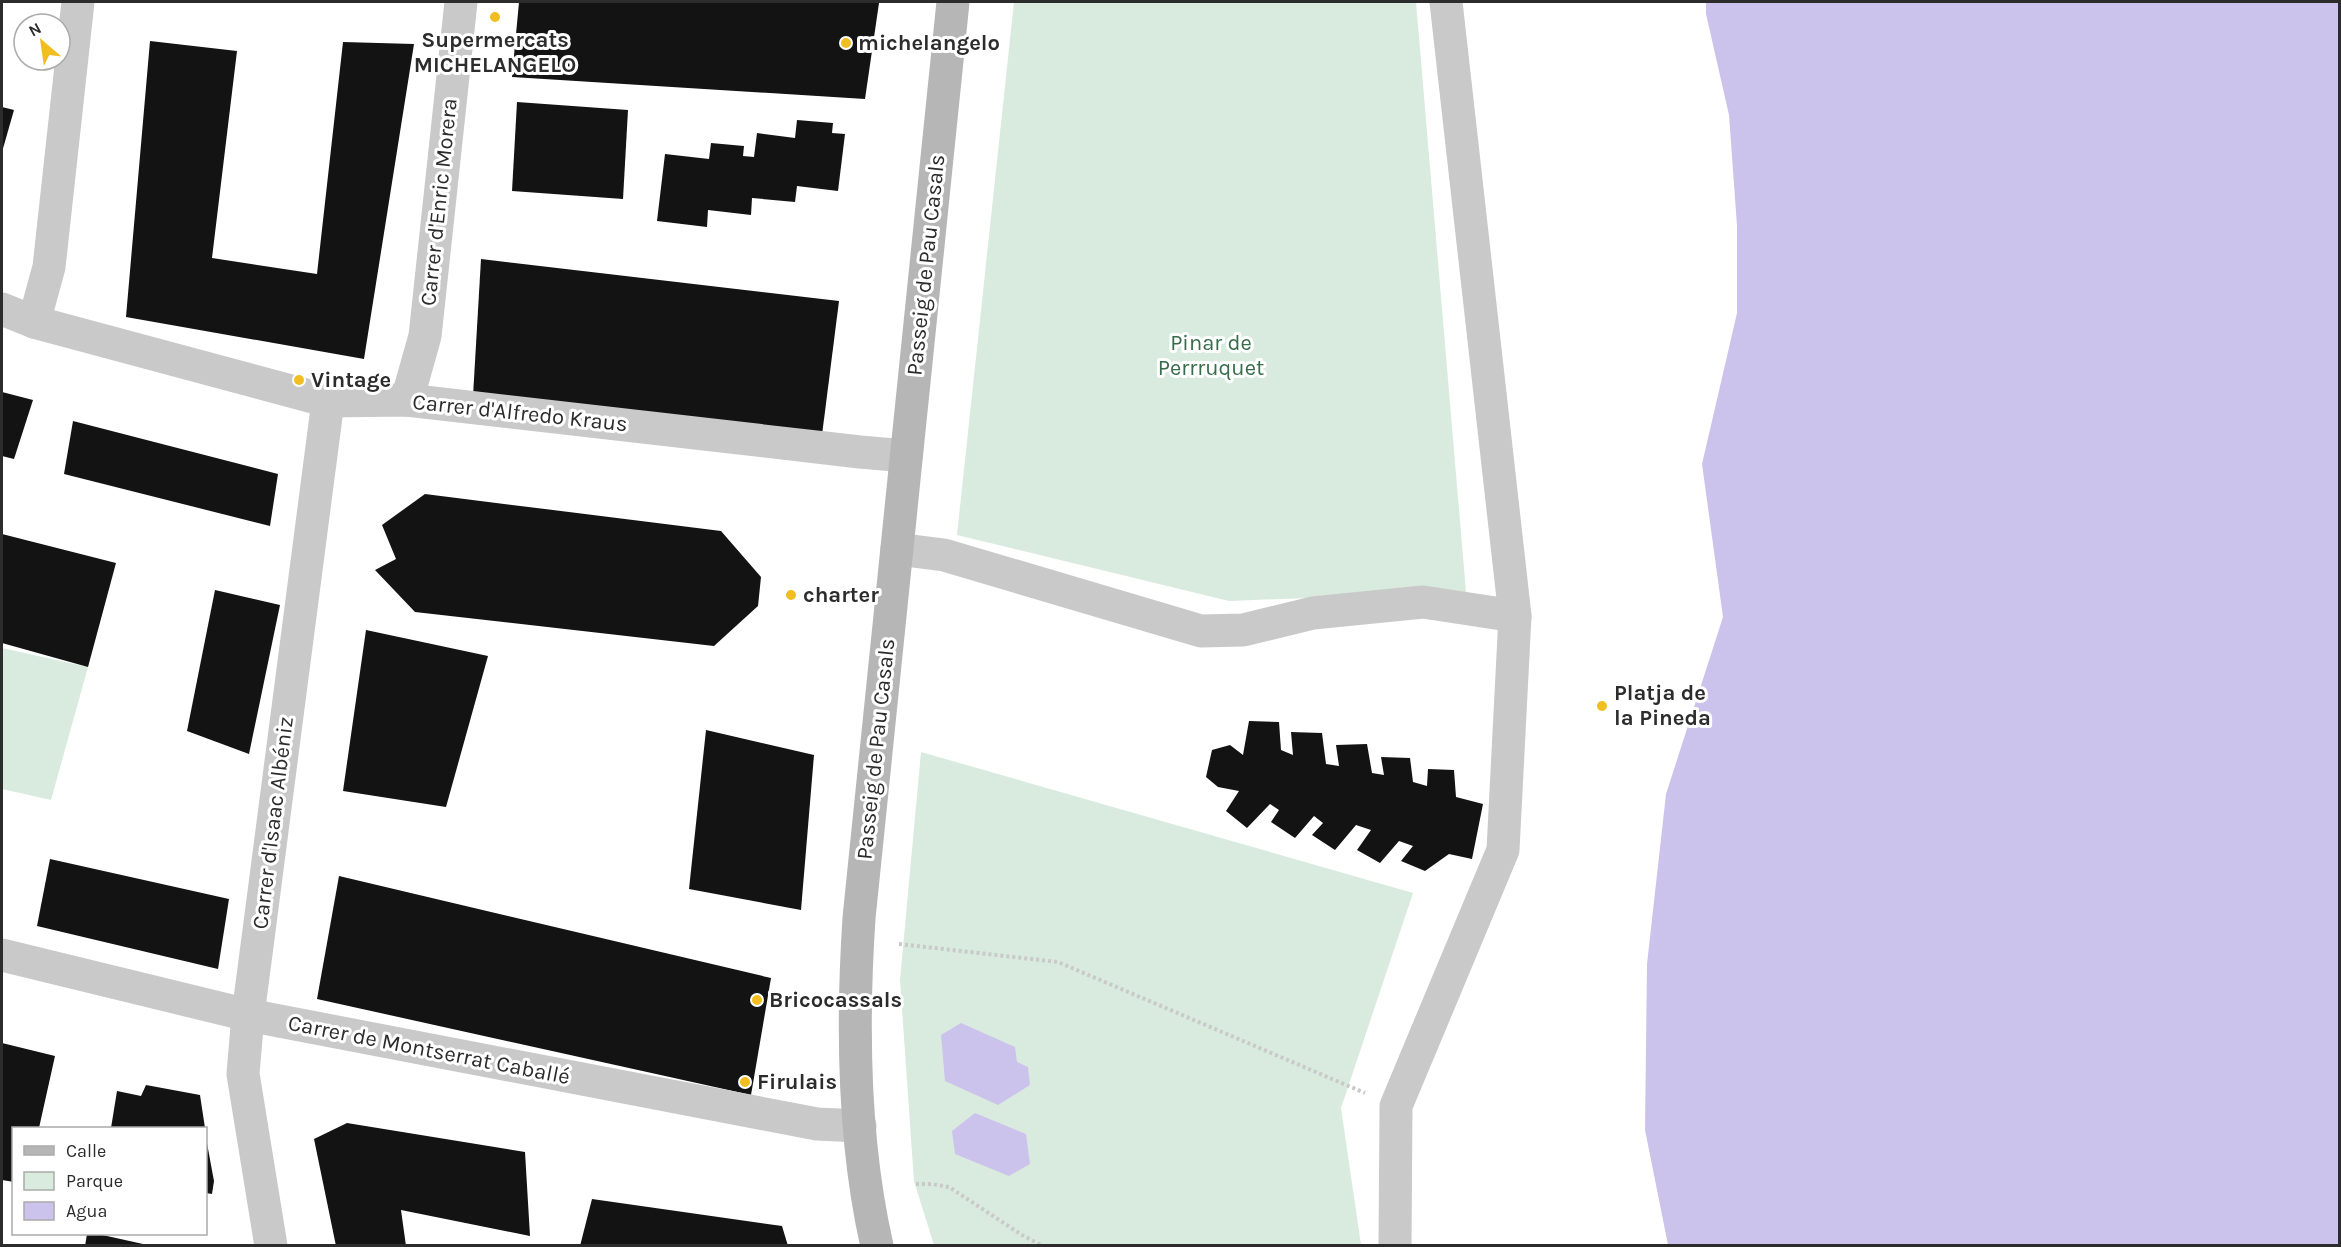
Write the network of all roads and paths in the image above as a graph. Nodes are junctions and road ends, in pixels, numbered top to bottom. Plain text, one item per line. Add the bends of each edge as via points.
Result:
1 (78, 2) edge
2 (461, 2) edge
3 (953, 2) edge
4 (1446, 2) edge
5 (2, 309) edge
6 (34, 322) junction
7 (407, 400) junction
8 (328, 401) junction
9 (906, 456) junction
10 (897, 549) junction
11 (1515, 616) junction
12 (898, 944) dead end
13 (2, 955) edge
14 (248, 1015) junction
15 (1396, 1106) junction
16 (860, 1126) junction
17 (916, 1184) dead end
18 (271, 1245) edge
19 (877, 1245) edge
20 (1043, 1245) edge
21 (1395, 1245) edge

1 - 6 street via 49,267
2 - 7 street, Carrer d'Enric Morera via 424,336
3 - 9 street, Passeig de Pau Casals
4 - 11 street
5 - 6 street, Carrer d'Alfredo Kraus
6 - 8 street, Carrer d'Alfredo Kraus
7 - 8 street, Carrer d'Alfredo Kraus
7 - 9 street, Carrer d'Alfredo Kraus
8 - 14 street, Carrer d'Isaac Albéniz
9 - 10 street, Passeig de Pau Casals
10 - 11 street via 944,555 1202,631 1243,630 1313,613 1423,602
10 - 16 street, Passeig de Pau Casals via 858,929 855,1042
11 - 15 street via 1503,850
12 - 15 path via 1058,962
13 - 14 street, Carrer de Montserrat Caballé
14 - 16 street, Carrer de Montserrat Caballé via 817,1124
14 - 18 street, Carrer d'Isaac Albéniz via 243,1074
15 - 21 street
16 - 19 street, Passeig de Pau Casals via 868,1206
17 - 20 path via 949,1187

